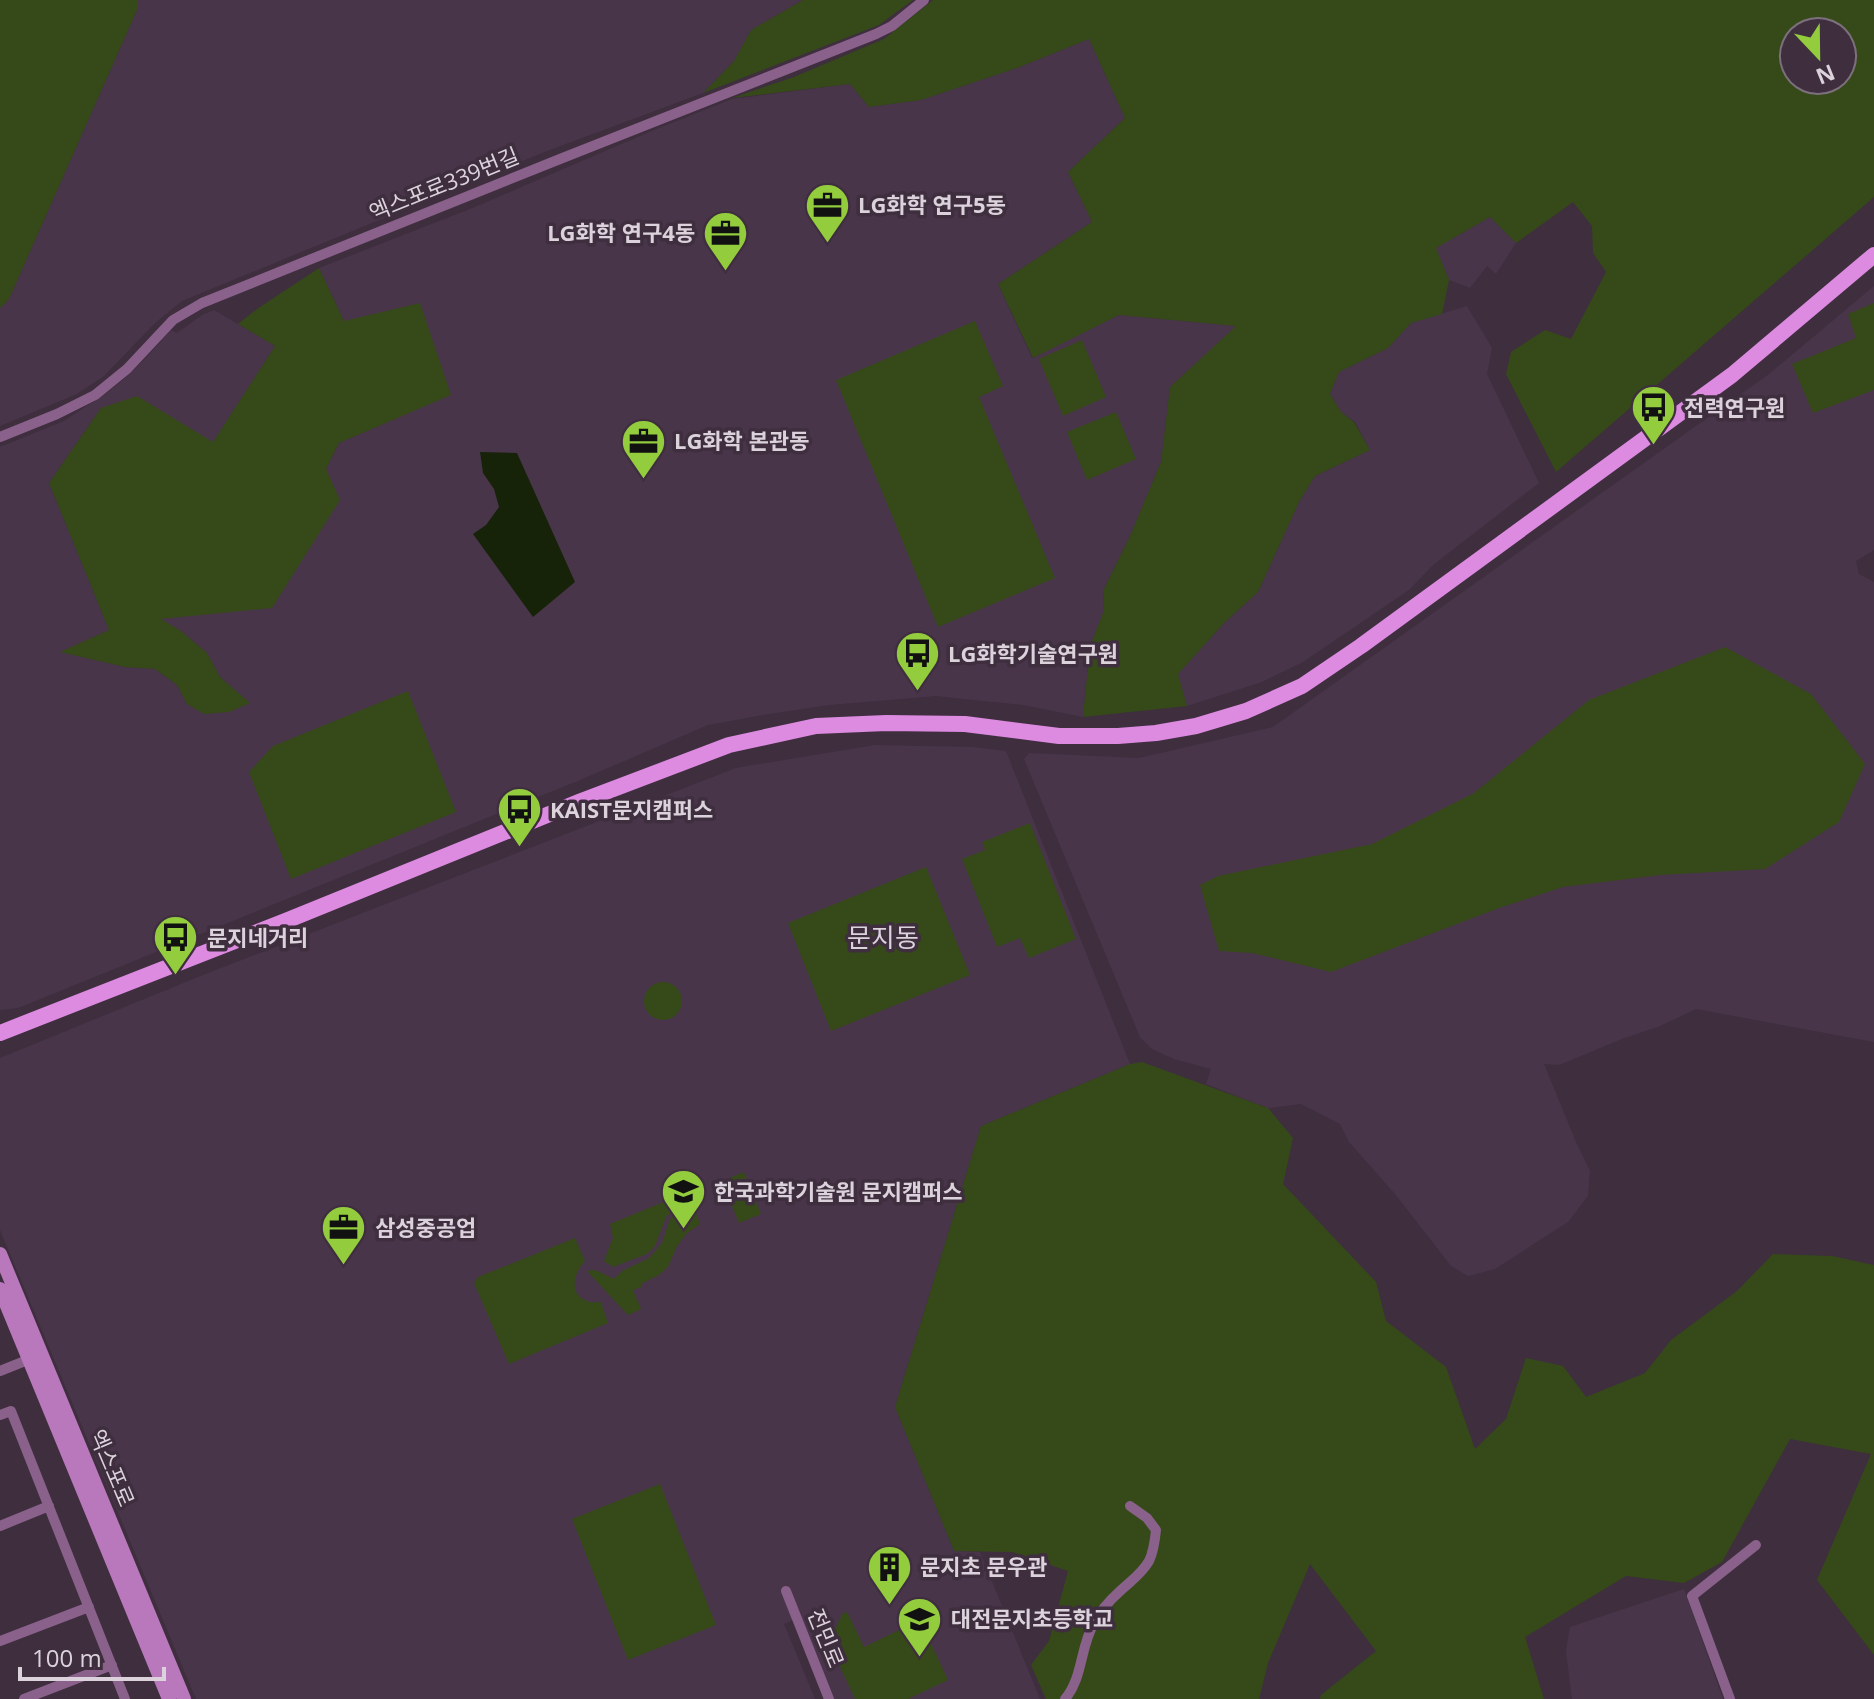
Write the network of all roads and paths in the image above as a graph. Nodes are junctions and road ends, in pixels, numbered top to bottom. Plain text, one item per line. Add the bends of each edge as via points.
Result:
1 (924, 0) edge
2 (1874, 248) edge
3 (1874, 255) edge
4 (1843, 281) junction
5 (0, 437) edge
6 (0, 1033) edge
7 (0, 1254) edge
8 (0, 1289) edge
9 (30, 1359) junction
10 (0, 1371) edge
11 (0, 1415) edge
12 (49, 1506) junction
13 (1130, 1506) dead end
14 (0, 1526) edge
15 (1756, 1545) dead end
16 (786, 1591) dead end
17 (89, 1607) junction
18 (0, 1641) edge
19 (112, 1665) junction
20 (24, 1699) edge
21 (125, 1699) edge
22 (169, 1699) edge
23 (184, 1699) edge
24 (829, 1699) edge
25 (1065, 1699) edge
26 (1730, 1699) edge

1 - 5 street, 엑스포로339번길 via 876,34 202,303 173,320 95,395
2 - 4 main road
3 - 4 main road
4 - 6 main road via 1732,375 1361,646 1302,686 1246,711 1196,726 1118,736 886,723 816,726 754,739 579,802
7 - 23 main road, 엑스포로
8 - 9 main road, 엑스포로
9 - 10 street
9 - 22 main road, 엑스포로
11 - 12 street via 11,1411
12 - 14 street
12 - 17 street
13 - 25 street via 1156,1530 1150,1559 1095,1620
15 - 26 street via 1692,1596
16 - 24 street, 전민로
17 - 18 street
17 - 19 street
19 - 20 street
19 - 21 street

